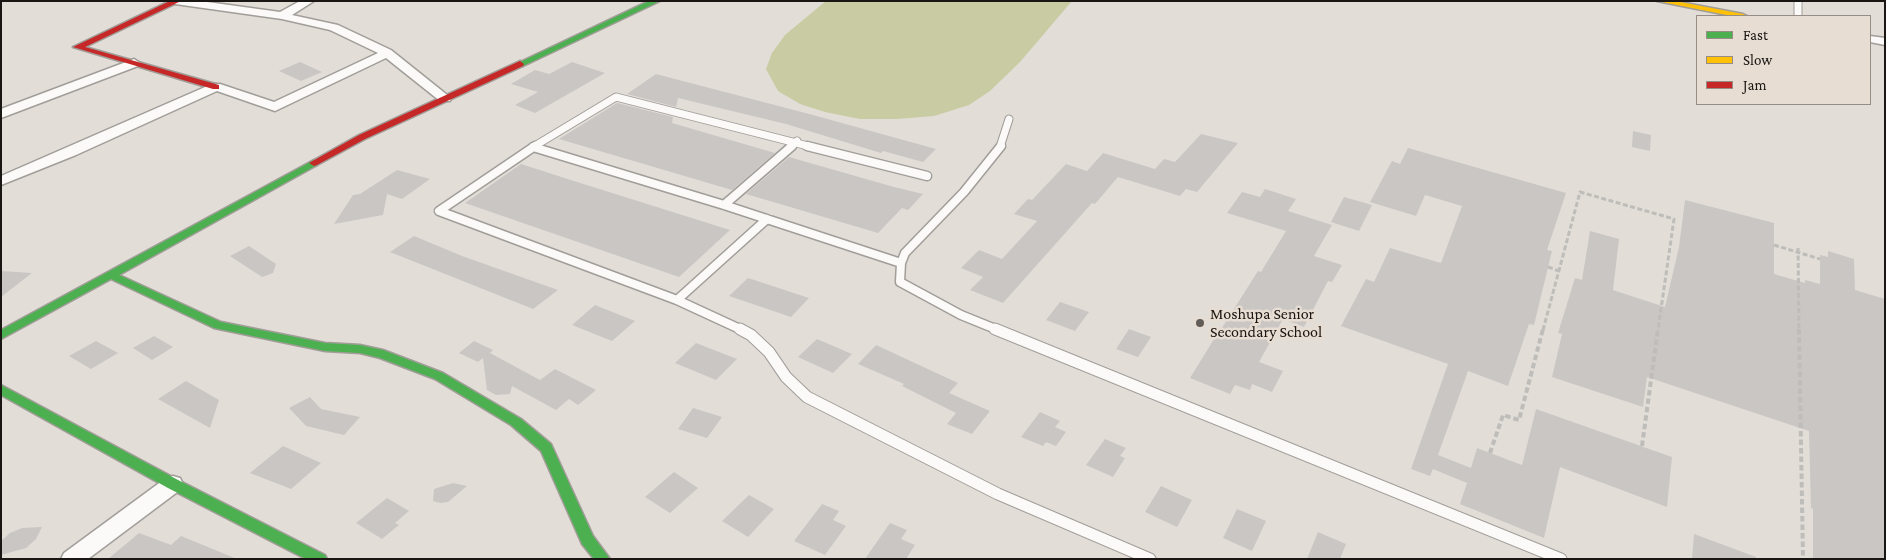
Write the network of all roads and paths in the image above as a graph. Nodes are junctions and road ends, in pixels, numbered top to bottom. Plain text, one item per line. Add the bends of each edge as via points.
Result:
1 (176, 1) edge
2 (310, 1) edge
3 (656, 1) edge
4 (1661, 1) edge
5 (1798, 1) edge
6 (1738, 15) edge
7 (1798, 15) edge
8 (282, 16) junction
9 (1871, 39) edge
10 (1885, 42) edge
11 (387, 53) junction
12 (134, 64) junction
13 (216, 87) junction
14 (445, 98) junction
15 (1, 114) edge
16 (1009, 119) dead end
17 (797, 141) junction
18 (533, 147) junction
19 (927, 176) dead end
20 (1, 181) edge
21 (724, 205) junction
22 (767, 219) junction
23 (1774, 245) dead end
24 (1798, 250) junction
25 (1820, 259) dead end
26 (901, 263) junction
27 (1548, 267) dead end
28 (1559, 270) junction
29 (111, 275) junction
30 (677, 300) junction
31 (1, 335) edge
32 (1, 389) edge
33 (1642, 446) dead end
34 (1490, 453) dead end
35 (174, 484) junction
36 (72, 559) edge
37 (320, 559) edge
38 (604, 559) edge
39 (1150, 559) edge
40 (1560, 559) edge
41 (1803, 559) edge

1 - 8 street
1 - 12 street via 77,47
2 - 8 street
3 - 14 street
4 - 6 street
5 - 7 lane
8 - 11 street via 334,27
9 - 10 street
11 - 13 street via 275,107
11 - 14 street
12 - 13 street
12 - 15 street
13 - 20 street
14 - 29 street via 345,146
16 - 26 lane via 1000,148 964,192 905,253
17 - 18 lane via 620,96
17 - 19 lane
17 - 21 lane
18 - 21 lane
18 - 30 lane via 439,211
21 - 22 lane
22 - 26 lane
22 - 30 lane
23 - 24 path
24 - 25 path
24 - 41 path
26 - 40 lane via 900,282 961,315
27 - 28 path
28 - 33 path via 1580,192 1674,219
28 - 34 path via 1519,420 1503,414
29 - 31 street
29 - 38 street via 218,324 325,347 383,354 439,376 516,422 546,448 587,540
30 - 39 lane via 751,335 807,397 998,494
32 - 35 street
35 - 36 street
35 - 37 street

